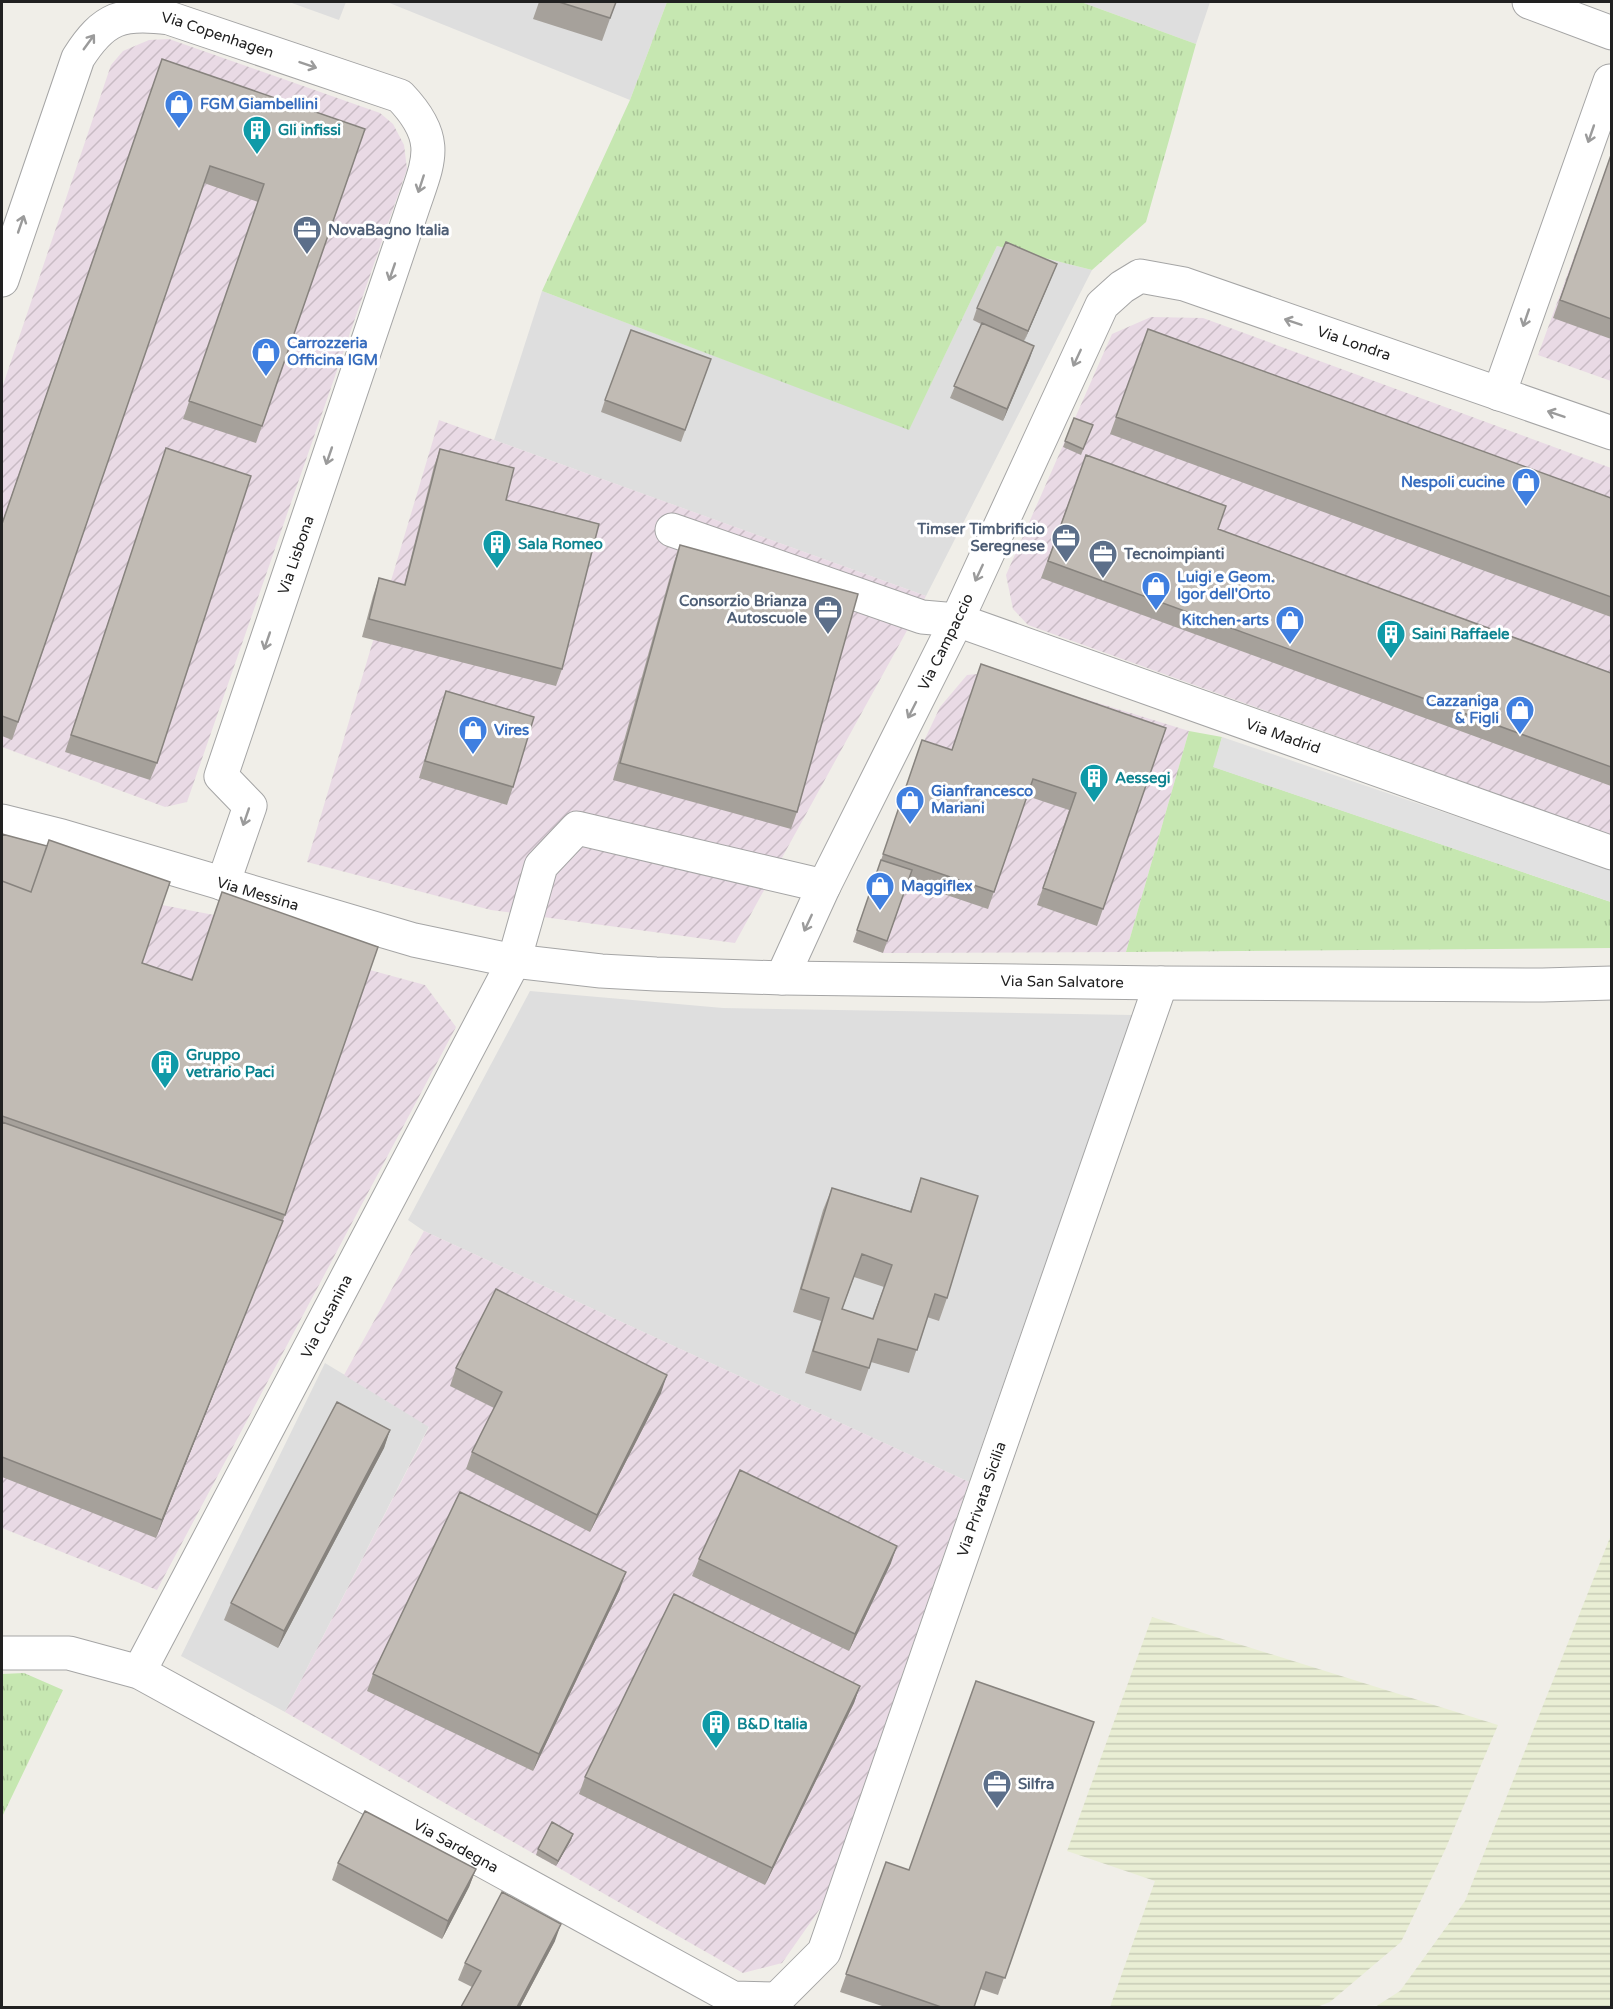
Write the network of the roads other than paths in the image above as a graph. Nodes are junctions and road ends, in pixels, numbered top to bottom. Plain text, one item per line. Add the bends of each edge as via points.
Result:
1 (1530, 2) edge
2 (1611, 33) edge
3 (1611, 80) edge
4 (410, 216) joint
5 (2, 280) edge
6 (1102, 305) joint
7 (1498, 394) junction
8 (1611, 433) edge
9 (672, 530) dead end
10 (957, 620) junction
11 (2, 821) edge
12 (1611, 853) edge
13 (223, 884) junction
14 (824, 886) junction
15 (514, 961) junction
16 (782, 978) junction
17 (1611, 982) edge
18 (1161, 983) junction
19 (2, 1653) edge
20 (139, 1672) junction
21 (777, 1999) joint

1 - 2 street
3 -> 7 street
5 -> 4 street, Via Copenhagen via 78,58 92,37 114,20 140,14 169,18 400,96 426,131 429,159
4 -> 13 street, Via Lisbona via 221,776 250,806
7 -> 6 street, Via Londra via 1184,284 1140,276
6 -> 10 street, Via Campaccio
8 -> 7 street, Via Londra
9 - 10 street, Via Madrid via 922,617
10 - 12 street, Via Madrid
10 -> 14 street, Via Campaccio
11 - 13 street, Via Messina
13 - 15 street, Via Messina via 405,938
14 - 15 street, Via Cusanina via 577,828 541,866
14 -> 16 street, Via Campaccio
15 - 16 street, Via San Salvatore via 600,971
15 - 20 street, Via Cusanina
16 - 18 street, Via San Salvatore
17 - 18 street, Via San Salvatore
18 - 21 street, Via Privata Sicilia via 824,1952
19 - 20 street, Via Sardegna via 69,1653
20 - 21 street, Via Sardegna via 733,1998

